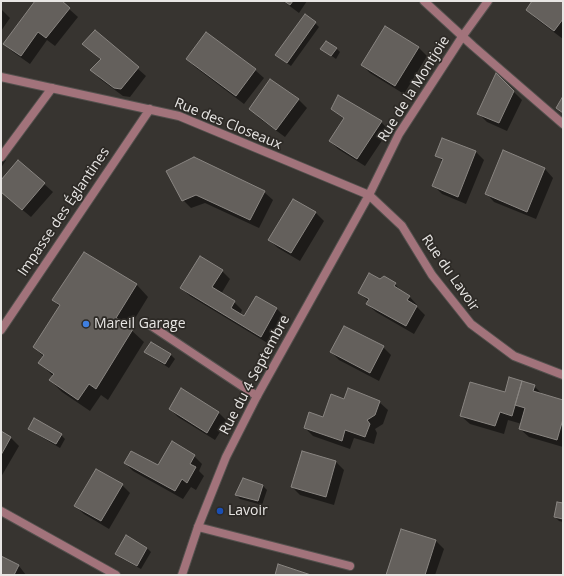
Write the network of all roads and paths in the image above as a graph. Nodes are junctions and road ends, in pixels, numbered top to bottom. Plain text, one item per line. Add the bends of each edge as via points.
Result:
1 (424, 1) edge
2 (488, 1) edge
3 (462, 37) junction
4 (1, 77) edge
5 (52, 88) junction
6 (150, 109) junction
7 (563, 124) edge
8 (1, 157) edge
9 (369, 195) junction
10 (148, 323) dead end
11 (1, 330) edge
12 (563, 375) edge
13 (257, 396) junction
14 (1, 511) edge
15 (198, 527) junction
16 (350, 566) dead end
17 (116, 575) edge
18 (182, 575) edge

1 - 3 street
2 - 3 street, Rue de la Montjoie
3 - 7 street
3 - 9 street, Rue de la Montjoie via 399,134
4 - 5 street, Rue des Closeaux
5 - 6 street, Rue des Closeaux
5 - 8 street
6 - 9 street, Rue des Closeaux via 179,116
6 - 11 street, Impasse des Églantines
9 - 12 street, Rue du Lavoir via 402,226 432,275 471,324 514,356
9 - 13 street, Rue du 4 Septembre
10 - 13 street
13 - 15 street, Rue du 4 Septembre via 226,457
14 - 17 street
15 - 16 street
15 - 18 street, Rue du 4 Septembre

